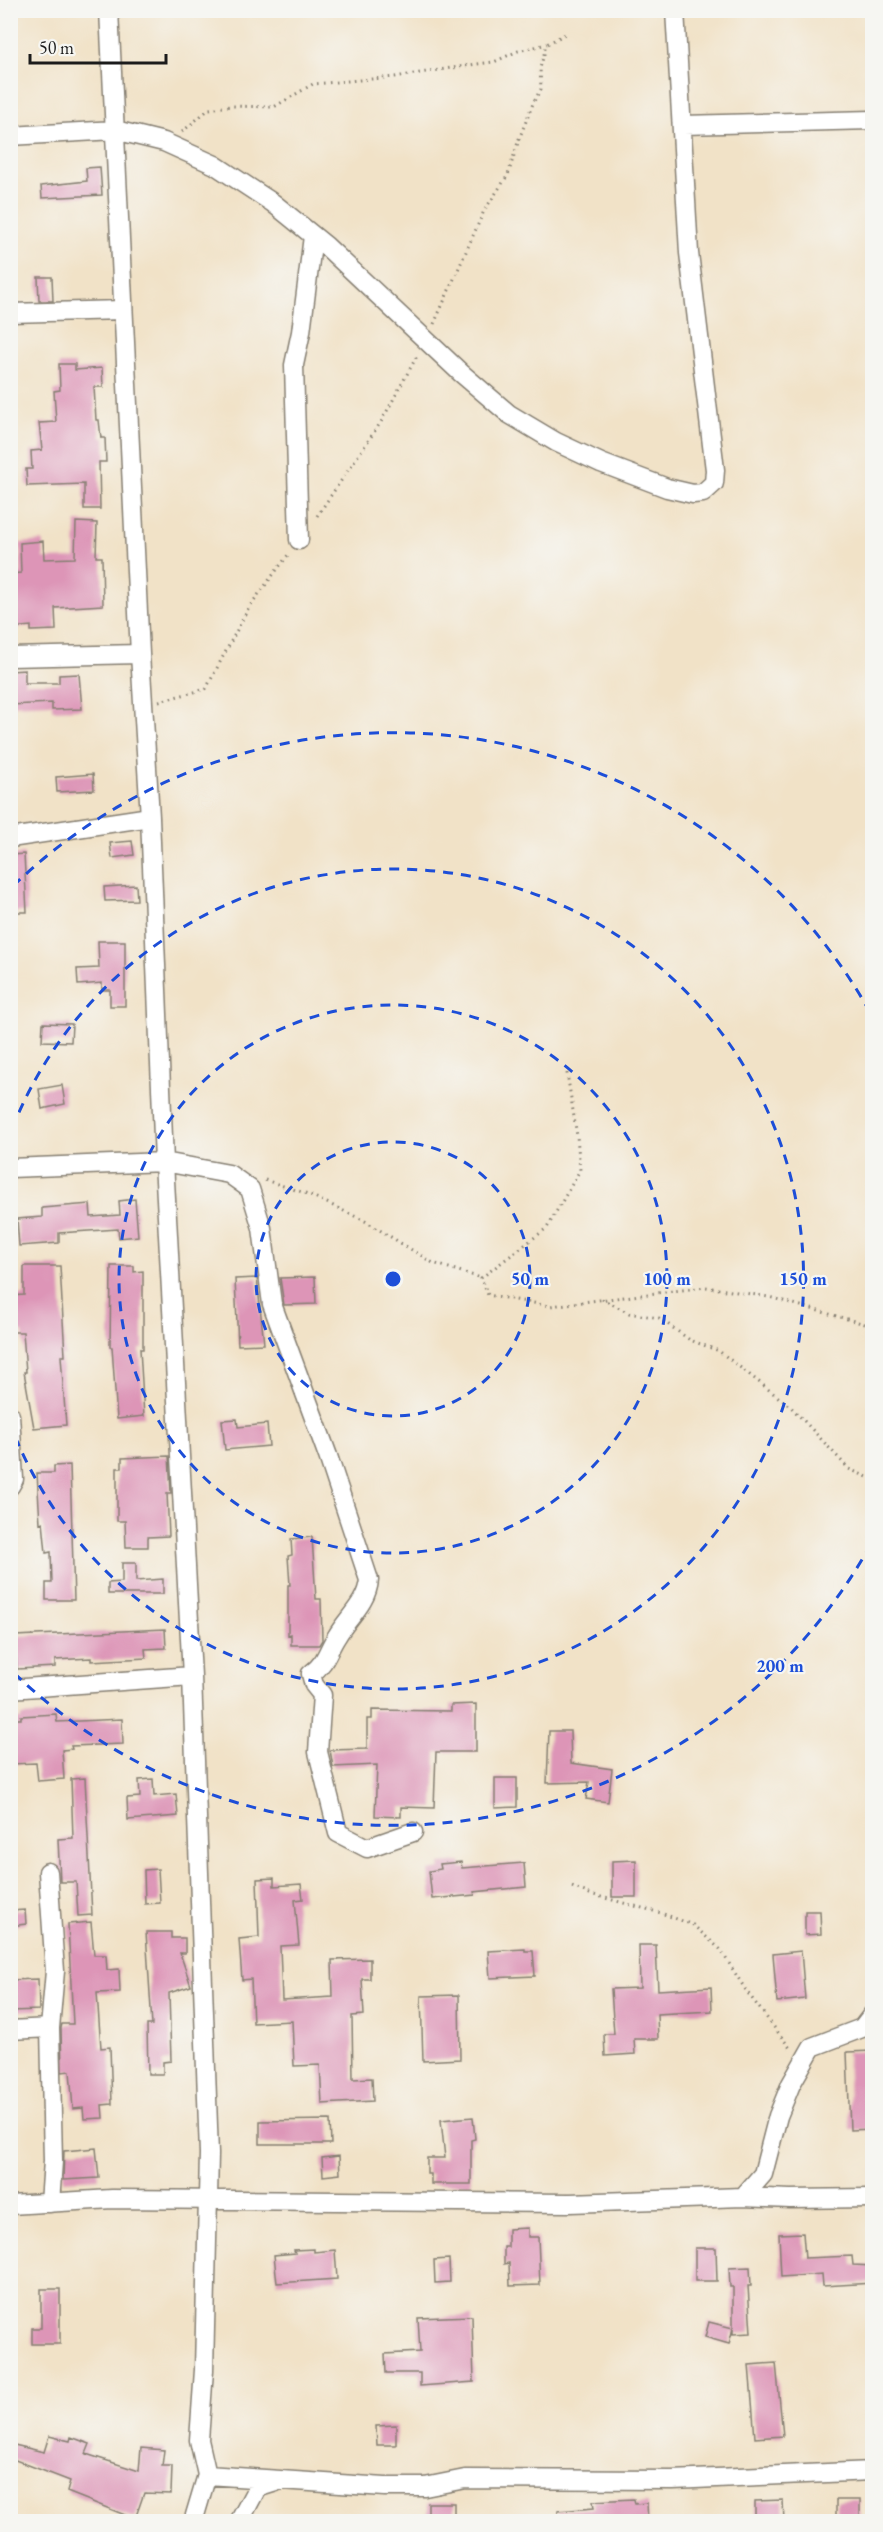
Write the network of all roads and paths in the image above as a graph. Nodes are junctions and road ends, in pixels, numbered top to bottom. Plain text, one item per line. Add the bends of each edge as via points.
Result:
1 (109, 10) edge
2 (675, 10) edge
3 (567, 33) dead end
4 (547, 44) junction
5 (873, 120) edge
6 (683, 125) junction
7 (115, 130) junction
8 (10, 136) edge
9 (164, 142) junction
10 (313, 236) junction
11 (123, 310) junction
12 (10, 313) edge
13 (425, 340) junction
14 (299, 540) junction
15 (140, 654) junction
16 (10, 657) edge
17 (144, 706) junction
18 (150, 817) junction
19 (10, 838) edge
20 (567, 1073) dead end
21 (164, 1162) junction
22 (10, 1168) edge
23 (259, 1178) dead end
24 (481, 1278) junction
25 (602, 1299) junction
26 (873, 1326) edge
27 (10, 1415) edge
28 (873, 1479) edge
29 (10, 1486) edge
30 (192, 1676) junction
31 (10, 1689) edge
32 (413, 1832) dead end
33 (48, 1872) dead end
34 (572, 1887) dead end
35 (873, 2015) edge
36 (50, 2028) junction
37 (10, 2030) edge
38 (802, 2064) junction
39 (743, 2197) junction
40 (873, 2198) edge
41 (207, 2199) junction
42 (50, 2203) junction
43 (10, 2205) edge
44 (873, 2471) edge
45 (207, 2475) junction
46 (284, 2479) junction
47 (193, 2522) edge
48 (239, 2522) edge

1 - 7 street
2 - 6 street
3 - 4 path
4 - 9 path via 494,62 313,84 274,107 209,109 187,129
4 - 13 path via 540,68 541,89 508,175 484,211
5 - 6 street
6 - 13 street via 689,253 715,470 714,483 708,489 693,494 668,488 601,464 556,442 509,414
7 - 8 street
7 - 9 street
7 - 11 street
9 - 10 street via 245,183
10 - 13 street
10 - 14 street via 294,365
11 - 12 street
11 - 15 street
13 - 14 path via 381,422
14 - 17 path via 249,607 206,689
15 - 16 street
15 - 17 street
17 - 18 street
18 - 19 street
18 - 21 street
20 - 24 path via 580,1170 546,1228
21 - 22 street
21 - 30 street
21 - 32 street via 229,1174 250,1189 256,1203 272,1304 369,1580 362,1602 336,1637 330,1653 311,1674 322,1695 318,1752 327,1791 339,1833 366,1848
23 - 24 path via 308,1194 365,1221 433,1263
24 - 25 path via 489,1295 550,1306
25 - 26 path via 706,1287 769,1297
25 - 28 path via 629,1312 659,1318 690,1340 719,1351 791,1407 849,1469
27 - 29 street via 14,1479
30 - 31 street
30 - 41 street via 209,2154
33 - 36 street via 55,1971
34 - 38 path via 693,1925 720,1949
35 - 38 street via 862,2028 812,2048
36 - 37 street
36 - 42 street
38 - 39 street via 778,2116 763,2175
39 - 40 street
39 - 41 street via 570,2203
41 - 42 street
41 - 45 street via 199,2440
42 - 43 street
44 - 46 street via 673,2480 465,2479 415,2487
45 - 46 street
45 - 47 street
46 - 48 street via 257,2488

